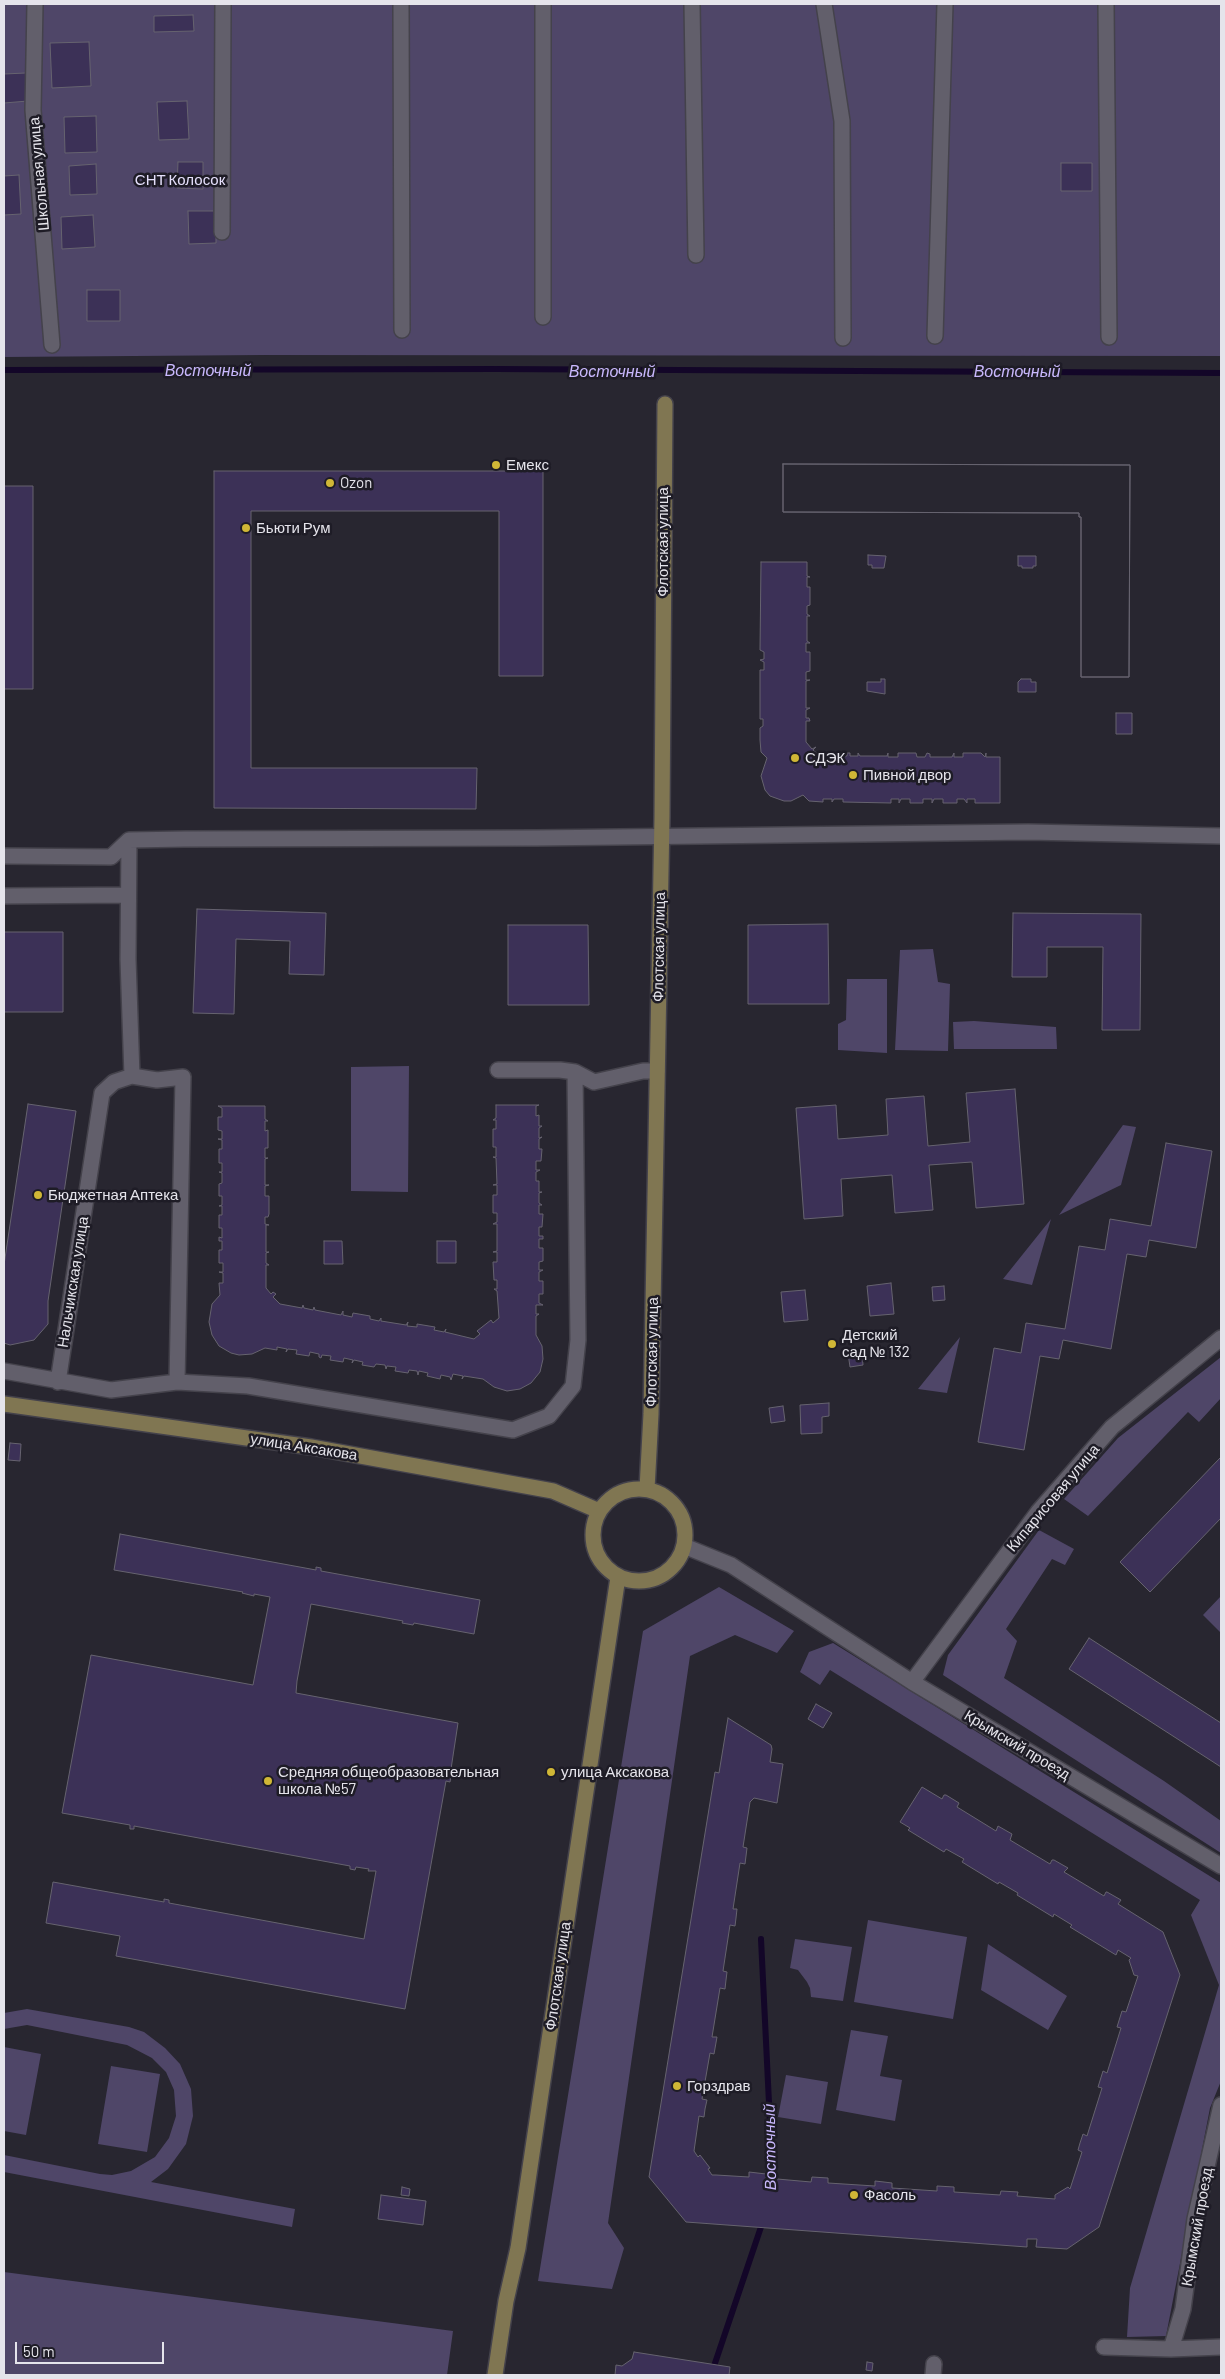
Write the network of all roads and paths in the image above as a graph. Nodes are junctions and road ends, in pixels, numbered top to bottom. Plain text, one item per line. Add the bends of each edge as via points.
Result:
1 (35, 4) edge
2 (223, 4) edge
3 (401, 4) edge
4 (543, 4) edge
5 (692, 4) edge
6 (824, 4) edge
7 (945, 4) edge
8 (1106, 4) edge
9 (222, 232) dead end
10 (696, 255) dead end
11 (543, 317) dead end
12 (402, 330) dead end
13 (934, 336) dead end
14 (1109, 337) dead end
15 (843, 338) dead end
16 (52, 345) dead end
17 (665, 404) dead end
18 (661, 836) junction
19 (1221, 836) edge
20 (129, 840) junction
21 (4, 856) edge
22 (128, 895) junction
23 (4, 896) edge
24 (498, 1070) dead end
25 (657, 1071) junction
26 (574, 1072) junction
27 (132, 1076) junction
28 (1221, 1338) edge
29 (4, 1371) edge
30 (58, 1382) junction
31 (177, 1382) junction
32 (4, 1404) edge
33 (647, 1489) junction
34 (599, 1511) junction
35 (684, 1546) junction
36 (618, 1577) junction
37 (912, 1682) junction
38 (1221, 1866) edge
39 (1221, 2106) edge
40 (1104, 2347) dead end
41 (1221, 2347) edge
42 (1170, 2349) junction
43 (495, 2375) edge

1 - 16 street, Школьная улица via 33,110
2 - 9 street
3 - 12 street
4 - 11 street
5 - 10 street
6 - 15 street via 842,121
7 - 13 street
8 - 14 street
17 - 18 street, Флотская улица
18 - 19 street via 1018,832
18 - 20 street
18 - 25 street, Флотская улица
20 - 21 street via 111,857
20 - 22 street
22 - 23 street
22 - 27 street
24 - 26 street
25 - 26 street via 594,1082
25 - 33 street, Флотская улица
26 - 31 street via 578,1340 573,1386 548,1416 513,1430 248,1386
27 - 30 street, Нальчикская улица via 114,1082 102,1093
27 - 31 street via 158,1080 183,1077
28 - 37 street, Кипарисовая улица via 1112,1427 1038,1512
29 - 30 street
30 - 31 street via 111,1390
32 - 34 street, улица Аксакова via 311,1447 553,1491
33 - 34 street via 620,1493
33 - 35 street via 665,1497 675,1506 682,1518
34 - 36 street via 593,1525 597,1555
35 - 36 street via 675,1564 658,1577 631,1581
35 - 37 street, Крымский проезд via 731,1565
36 - 43 street, Флотская улица via 519,2238
37 - 38 street, Крымский проезд
39 - 42 street, Крымский проезд via 1195,2218 1183,2309
40 - 42 street
41 - 42 street

